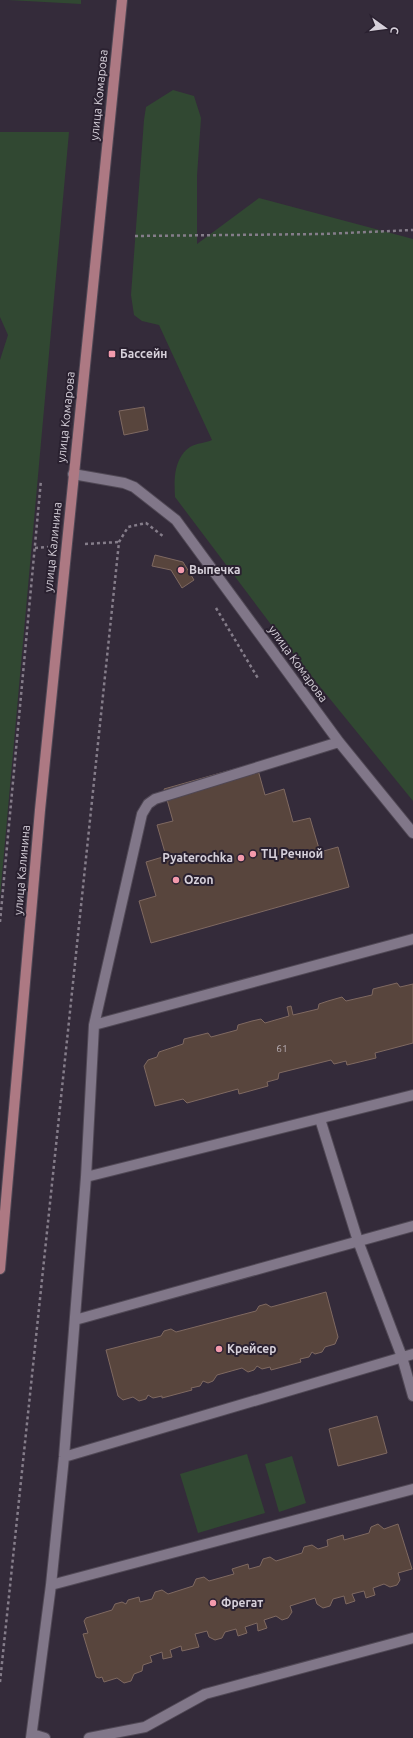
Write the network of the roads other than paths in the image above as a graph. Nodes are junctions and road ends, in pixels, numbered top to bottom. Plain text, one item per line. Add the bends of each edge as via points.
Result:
1 (122, 0) edge
2 (73, 474) junction
3 (339, 742) junction
4 (413, 833) edge
5 (413, 939) edge
6 (94, 1025) junction
7 (413, 1095) edge
8 (320, 1119) junction
9 (86, 1177) junction
10 (413, 1226) edge
11 (358, 1241) junction
12 (0, 1269) edge
13 (74, 1320) junction
14 (413, 1354) edge
15 (402, 1357) junction
16 (413, 1396) edge
17 (64, 1457) junction
18 (413, 1489) edge
19 (51, 1585) junction
20 (413, 1638) edge
21 (31, 1736) edge
22 (45, 1738) edge
23 (89, 1738) edge

1 - 2 main road, улица Комарова
2 - 3 street, улица Комарова via 134,488 176,520
2 - 12 main road, улица Калинина via 40,810
3 - 4 street, улица Комарова
3 - 6 street via 156,799 148,804 142,814
5 - 6 street
6 - 9 street
7 - 8 street
8 - 9 street
8 - 11 street
9 - 13 street
10 - 11 street
11 - 13 street
11 - 15 street
13 - 17 street
14 - 15 street
15 - 16 street
15 - 17 street
17 - 19 street
18 - 19 street
19 - 21 street
20 - 23 street via 205,1694 145,1727
21 - 22 street

